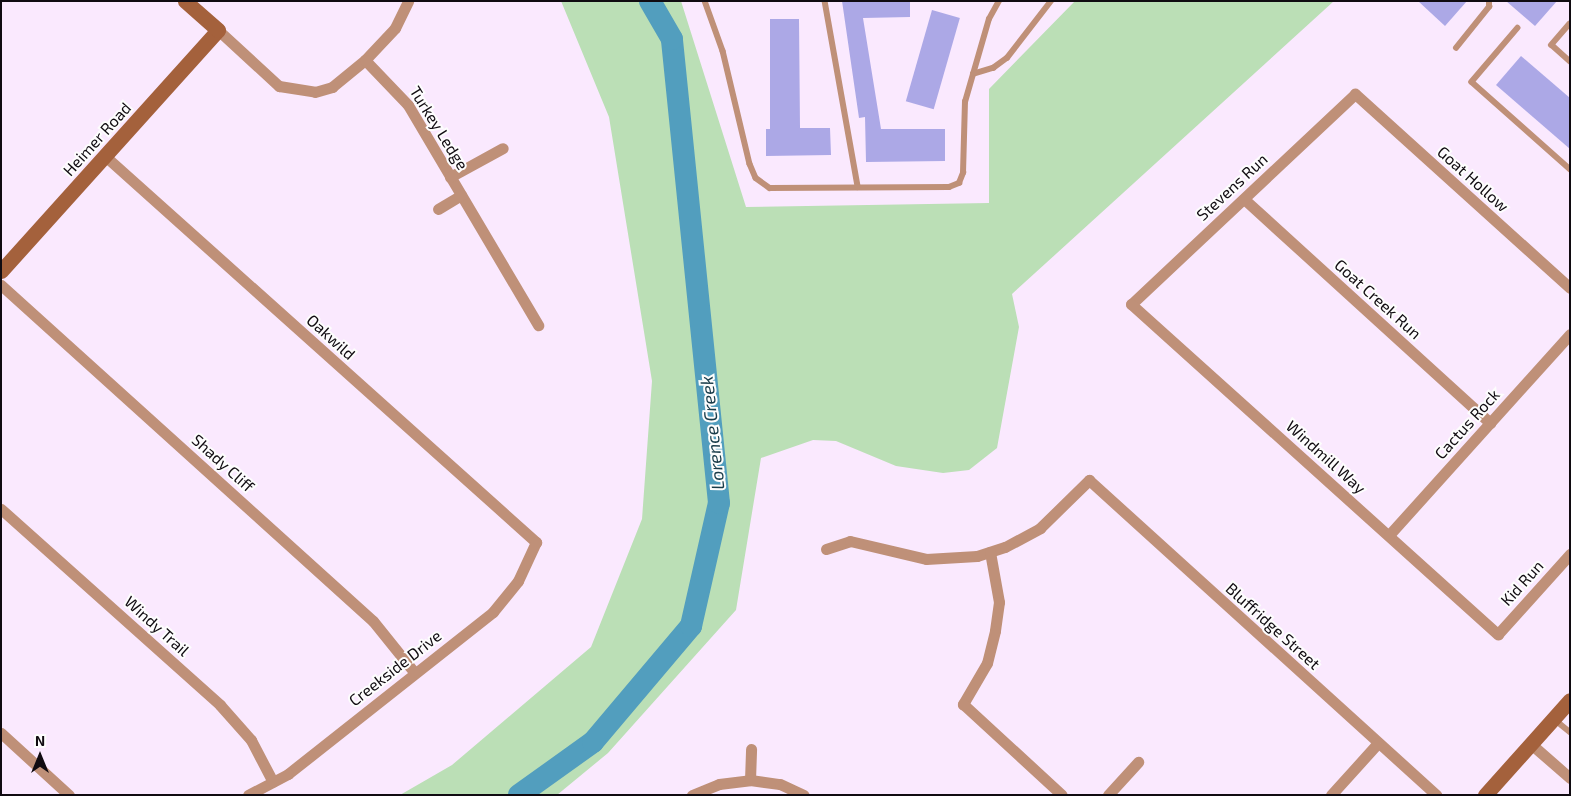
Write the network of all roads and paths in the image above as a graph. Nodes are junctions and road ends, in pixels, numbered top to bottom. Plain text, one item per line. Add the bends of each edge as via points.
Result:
1 (185, 1) edge
2 (408, 1) edge
3 (705, 1) edge
4 (825, 1) edge
5 (999, 1) edge
6 (1051, 1) edge
7 (1489, 1) edge
8 (1570, 24) edge
9 (1518, 28) dead end
10 (218, 30) junction
11 (1456, 48) dead end
12 (365, 60) junction
13 (1570, 61) edge
14 (973, 74) junction
15 (1355, 94) joint
16 (502, 148) dead end
17 (105, 156) junction
18 (1570, 169) edge
19 (450, 177) junction
20 (858, 187) junction
21 (461, 195) junction
22 (1244, 199) junction
23 (438, 209) dead end
24 (1, 271) edge
25 (1, 285) edge
26 (1570, 288) edge
27 (1131, 304) joint
28 (538, 325) dead end
29 (1570, 334) edge
30 (1490, 423) junction
31 (1, 509) edge
32 (1389, 535) junction
33 (536, 542) joint
34 (826, 549) dead end
35 (990, 552) junction
36 (1570, 554) edge
37 (1498, 634) joint
38 (414, 672) junction
39 (1570, 700) edge
40 (1554, 718) junction
41 (1570, 732) edge
42 (1, 733) edge
43 (1378, 743) junction
44 (1531, 744) junction
45 (751, 749) dead end
46 (1138, 762) dead end
47 (1570, 778) edge
48 (750, 780) junction
49 (273, 782) junction
50 (69, 795) edge
51 (248, 795) edge
52 (692, 795) edge
53 (804, 795) edge
54 (1062, 795) edge
55 (1108, 795) edge
56 (1332, 795) edge
57 (1436, 795) edge
58 (1485, 795) edge

1 - 10 street
2 - 12 street via 395,28
3 - 20 lane via 723,51 756,178 770,188
4 - 20 lane
5 - 14 lane via 988,19
6 - 14 lane via 1007,58 994,68
7 - 11 lane via 1489,7
8 - 13 lane via 1552,45
9 - 18 lane via 1472,82
10 - 12 street via 267,77 296,92 332,87
10 - 17 street, Heimer Road
12 - 19 street, Turkey Ledge via 408,105
14 - 20 lane via 965,102 963,173 959,183 950,187
15 - 22 street, Stevens Run
15 - 26 street, Goat Hollow
16 - 19 street
17 - 24 street, Heimer Road
17 - 33 street, Oakwild
19 - 21 street, Turkey Ledge
21 - 23 street, Turkey Ledge
21 - 28 street, Turkey Ledge
22 - 27 street, Stevens Run
22 - 30 street, Goat Creek Run
25 - 38 street, Shady Cliff via 373,621
27 - 32 street, Windmill Way
29 - 30 street, Cactus Rock
30 - 32 street, Cactus Rock
31 - 49 street, Windy Trail via 220,705 250,740
32 - 37 street, Windmill Way
33 - 38 street, Creekside Drive via 518,581 505,599
34 - 35 street via 850,541 910,557 943,560
35 - 43 street, Bluffridge Street via 1040,528 1089,480
35 - 54 street via 999,602 996,631 987,663 963,704
36 - 37 street, Kid Run
38 - 49 street, Creekside Drive via 288,774
39 - 40 street
40 - 41 lane
40 - 44 street
42 - 50 street
43 - 56 street
43 - 57 street, Bluffridge Street
44 - 47 street
44 - 58 street
45 - 48 street
46 - 55 street
48 - 52 street via 719,784
48 - 53 street via 780,784
49 - 51 street, Creekside Drive

